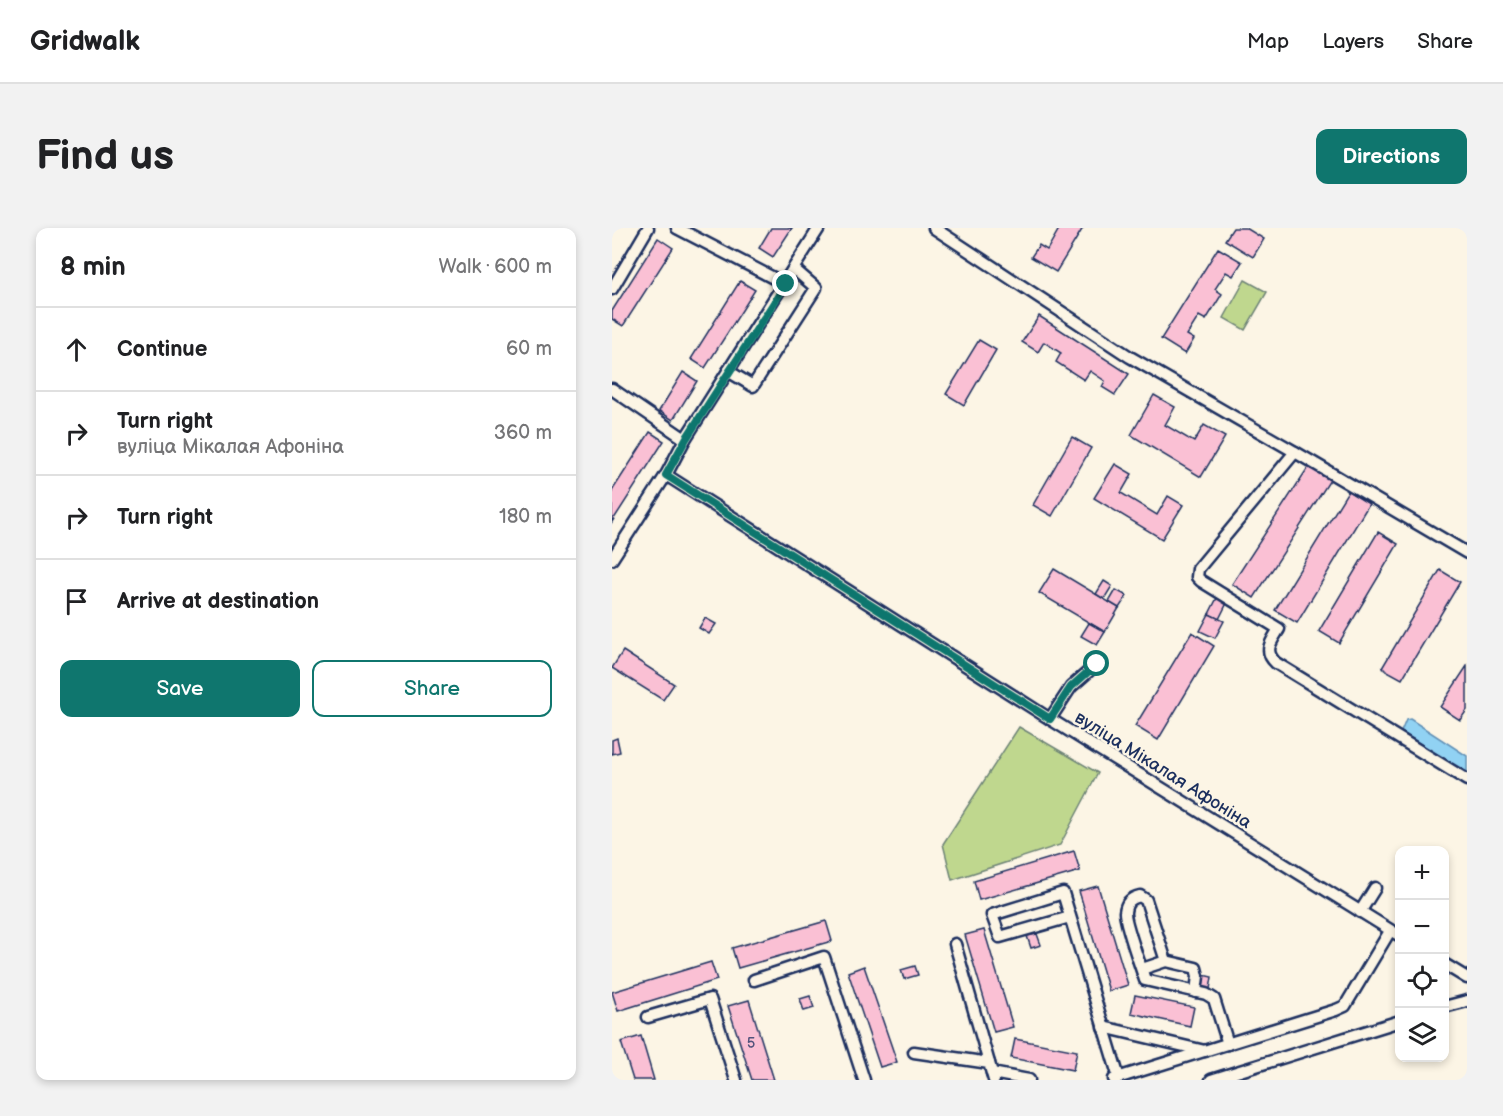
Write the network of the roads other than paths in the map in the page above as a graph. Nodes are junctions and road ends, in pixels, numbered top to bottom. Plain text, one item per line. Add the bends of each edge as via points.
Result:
1 (648, 228) edge
2 (677, 228) edge
3 (819, 228) edge
4 (934, 228) edge
5 (693, 232) edge
6 (794, 269) junction
7 (786, 284) junction
8 (612, 289) edge
9 (728, 371) junction
10 (612, 389) edge
11 (686, 439) junction
12 (1295, 452) junction
13 (666, 475) junction
14 (1467, 553) edge
15 (612, 559) edge
16 (1097, 664) dead end
17 (1050, 719) junction
18 (1467, 780) edge
19 (1375, 888) dead end
20 (1360, 912) junction
21 (1070, 917) junction
22 (1395, 934) edge
23 (955, 944) dead end
24 (1166, 962) junction
25 (1449, 967) edge
26 (1142, 969) junction
27 (1467, 978) edge
28 (754, 980) dead end
29 (1196, 992) junction
30 (1467, 1000) edge
31 (1449, 1006) edge
32 (648, 1017) dead end
33 (1395, 1024) edge
34 (1103, 1027) junction
35 (1228, 1044) junction
36 (1205, 1051) junction
37 (914, 1052) dead end
38 (992, 1072) edge
39 (1115, 1079) edge
40 (736, 1080) edge
41 (864, 1080) edge
42 (1029, 1080) edge
43 (1211, 1080) edge

1 - 8 street
2 - 5 street
3 - 6 street
4 - 12 street via 1130,357
5 - 7 street
6 - 7 street
6 - 9 street via 816,288 753,386
7 - 9 street
9 - 11 street
10 - 11 street
11 - 13 street
12 - 14 street
12 - 18 street via 1198,569 1197,577 1279,629 1268,648 1276,663
13 - 15 street
13 - 17 street, вуліца Мікалая Афоніна
16 - 17 street via 1071,687
17 - 20 street, вуліца Мікалая Афоніна
19 - 20 street
20 - 22 street, вуліца Мікалая Афоніна
21 - 21 street via 1063,893 992,915 1000,937
21 - 34 street
22 - 35 street via 1344,1006
23 - 38 street
24 - 26 street
24 - 26 street via 1146,900 1140,896 1133,898 1128,901 1125,914
24 - 29 street via 1196,968
25 - 27 street
26 - 29 street via 1145,980
28 - 41 street via 824,957
29 - 35 street via 1214,999
30 - 31 street
32 - 40 street via 710,999
33 - 43 street
34 - 36 street
34 - 39 street
35 - 36 street
36 - 39 street
37 - 38 street
38 - 42 street

